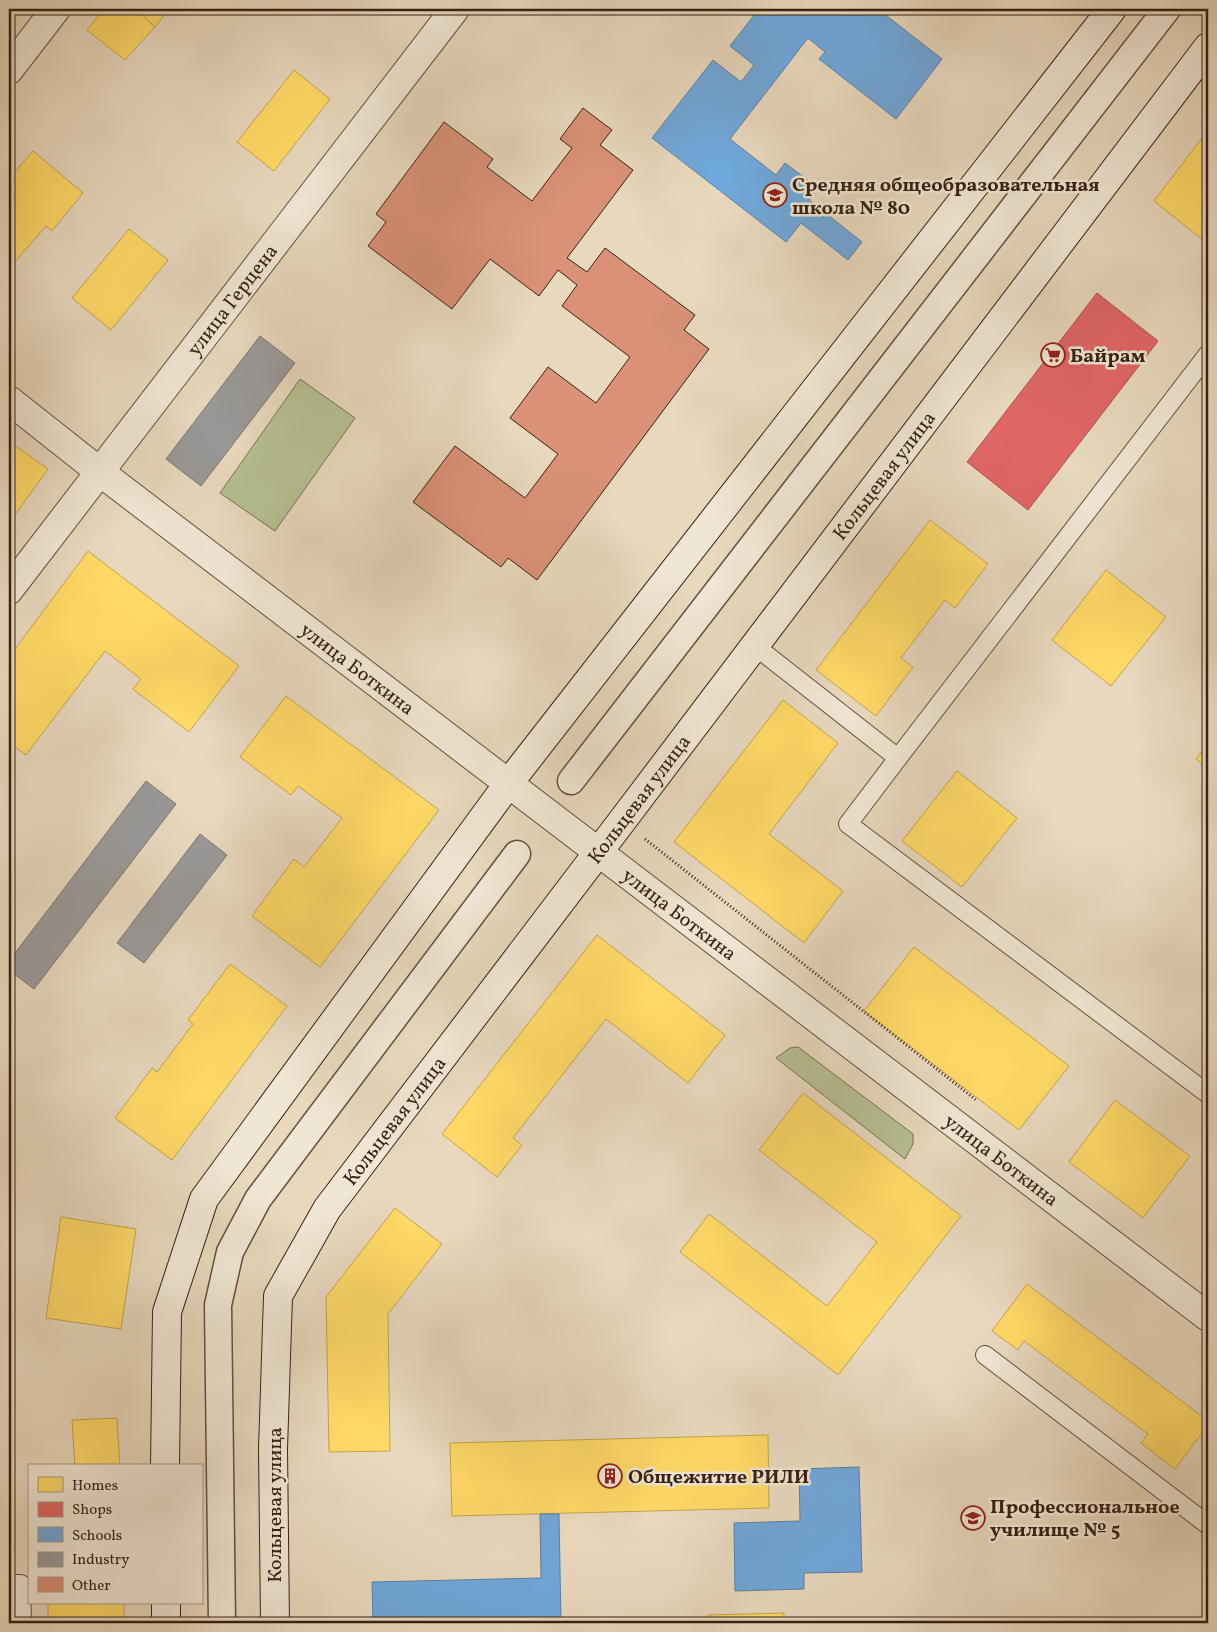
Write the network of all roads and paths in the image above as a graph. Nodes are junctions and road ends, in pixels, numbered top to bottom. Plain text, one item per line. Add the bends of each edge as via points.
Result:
1 (56, 9) edge
2 (455, 9) edge
3 (1112, 9) edge
4 (1167, 9) edge
5 (1208, 47) edge
6 (9, 70) edge
7 (1208, 354) edge
8 (9, 400) edge
9 (100, 472) junction
10 (9, 590) edge
11 (755, 646) junction
12 (898, 758) junction
13 (570, 781) dead end
14 (508, 784) junction
15 (651, 844) dead end
16 (598, 853) junction
17 (517, 854) dead end
18 (1208, 1094) edge
19 (981, 1103) dead end
20 (1208, 1317) edge
21 (985, 1355) dead end
22 (165, 1464) edge
23 (1205, 1516) edge
24 (9, 1584) edge
25 (166, 1604) edge
26 (22, 1623) edge
27 (166, 1623) edge
28 (222, 1623) edge
29 (275, 1623) edge

1 - 6 main road
2 - 9 main road, улица Герцена
3 - 14 main road
4 - 13 street
5 - 11 main road, Кольцевая улица
7 - 12 lane
8 - 9 main road, улица Боткина
9 - 10 main road, улица Герцена
9 - 14 main road, улица Боткина
11 - 12 lane
11 - 16 main road, Кольцевая улица
12 - 18 lane via 848,824
14 - 16 main road, улица Боткина
14 - 22 main road via 204,1199 167,1312
15 - 19 path
16 - 20 main road, улица Боткина
16 - 29 main road, Кольцевая улица via 327,1209 278,1296 273,1448
17 - 28 street via 258,1199 230,1252 218,1305
21 - 23 lane
24 - 26 lane via 21,1584
25 - 27 main road

